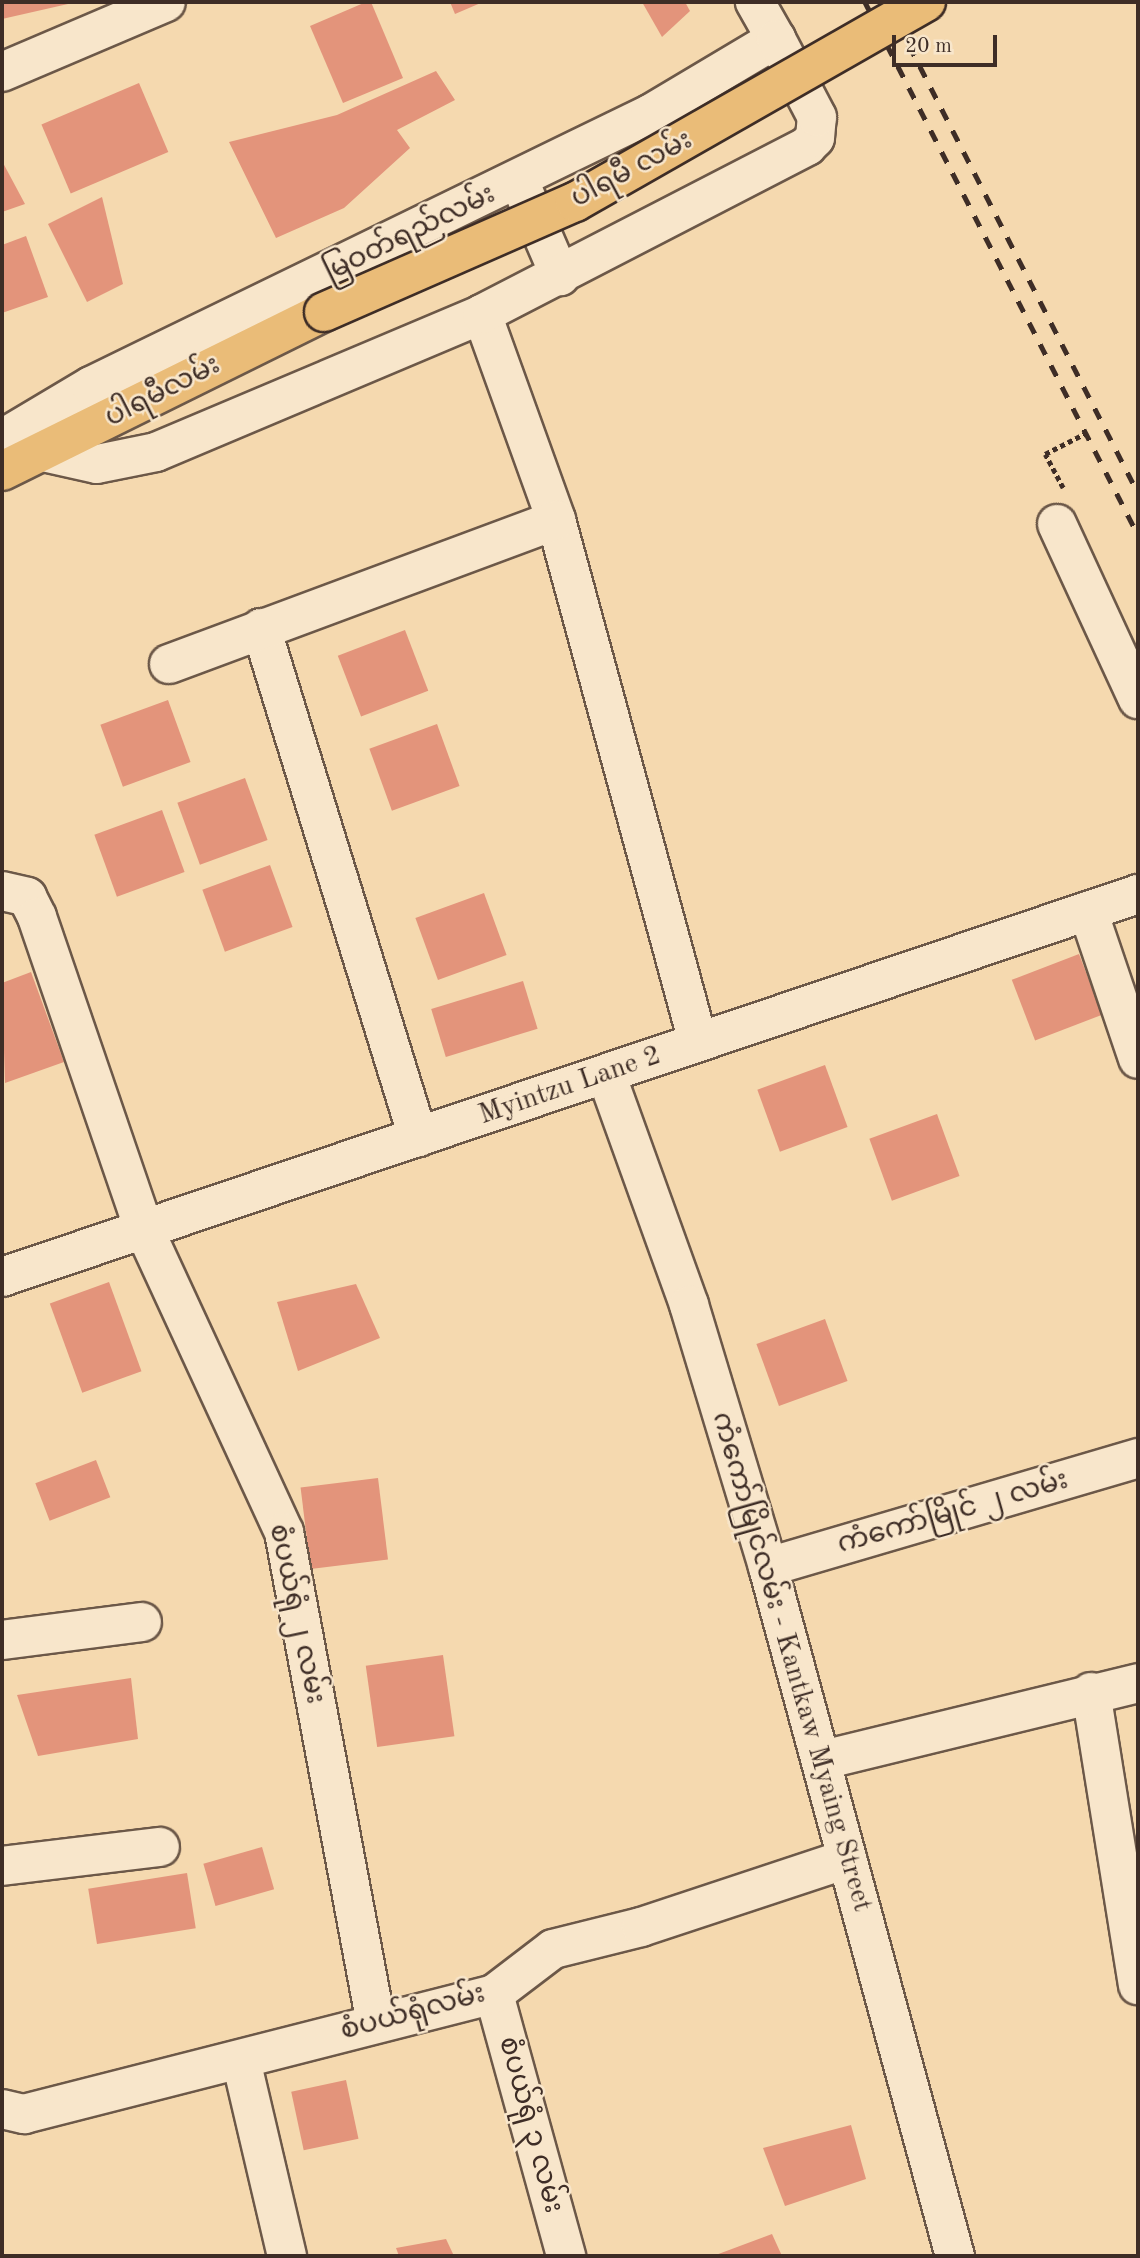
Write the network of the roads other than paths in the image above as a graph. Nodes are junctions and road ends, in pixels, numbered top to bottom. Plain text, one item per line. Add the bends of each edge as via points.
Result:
1 (166, 2) edge
2 (755, 2) edge
3 (926, 2) edge
4 (776, 39) junction
5 (2, 72) edge
6 (519, 182) junction
7 (560, 276) junction
8 (324, 312) joint
9 (482, 314) junction
10 (2, 439) edge
11 (43, 452) junction
12 (2, 471) edge
13 (1063, 513) road end
14 (556, 520) junction
15 (261, 628) junction
16 (169, 664) dead end
17 (1138, 699) edge
18 (14, 894) edge
19 (1138, 894) edge
20 (1088, 911) junction
21 (698, 1042) junction
22 (1138, 1059) edge
23 (606, 1074) junction
24 (418, 1137) junction
25 (144, 1229) junction
26 (2, 1278) edge
27 (1138, 1458) edge
28 (768, 1567) junction
29 (142, 1622) dead end
30 (2, 1640) edge
31 (1138, 1683) edge
32 (1091, 1692) junction
33 (822, 1760) junction
34 (160, 1847) dead end
35 (847, 1859) junction
36 (2, 1866) edge
37 (1133, 1927) edge
38 (1138, 1985) edge
39 (494, 1994) junction
40 (376, 2023) junction
41 (241, 2060) junction
42 (2, 2110) edge
43 (287, 2256) edge
44 (566, 2256) edge
45 (955, 2256) edge

1 - 5 street
2 - 4 street
3 - 8 main road, ပါရမီ လမ်း, bridge via 575,202
4 - 6 street, မြဝတ်ရည်လမ်း via 650,114
4 - 7 street via 812,104 817,117 815,138
6 - 7 street
6 - 10 street, မြဝတ်ရည်လမ်း via 91,386
7 - 9 street
8 - 11 main road, ပါရမီလမ်း
9 - 11 street via 156,452 97,464
9 - 14 street
11 - 12 main road, ပါရမီလမ်း
13 - 17 street
14 - 15 street
14 - 21 street
15 - 16 street
15 - 24 street
18 - 25 street, စံပယ်ရုံ ၂ လမ်း
19 - 20 street, Myintzu Lane 2
20 - 21 street, Myintzu Lane 2
20 - 22 street
21 - 23 street, Myintzu Lane 2
23 - 24 street, Myintzu Lane 2
23 - 28 street, ကံကော်မြိုင်လမ်း - Kantkaw Myaing Street via 689,1305
24 - 25 street, Myintzu Lane 2
25 - 26 street, Myintzu Lane 2
25 - 40 street, စံပယ်ရုံ ၂ လမ်း via 284,1532
27 - 28 street, ကံကော်မြိုင် ၂ လမ်း
28 - 33 street, ကံကော်မြိုင်လမ်း - Kantkaw Myaing Street
29 - 30 street
31 - 32 street
32 - 33 street
32 - 37 street
33 - 35 street, ကံကော်မြိုင်လမ်း - Kantkaw Myaing Street
34 - 36 street
35 - 39 street, စံပယ်ရုံလမ်း via 641,1927 553,1949
35 - 45 street, ကံကော်မြိုင်လမ်း - Kantkaw Myaing Street
37 - 38 street
39 - 40 street, စံပယ်ရုံလမ်း
39 - 44 street, စံပယ်ရုံ ၃ လမ်း
40 - 41 street, စံပယ်ရုံလမ်း
41 - 42 street, စံပယ်ရုံလမ်း via 24,2114
41 - 43 street

